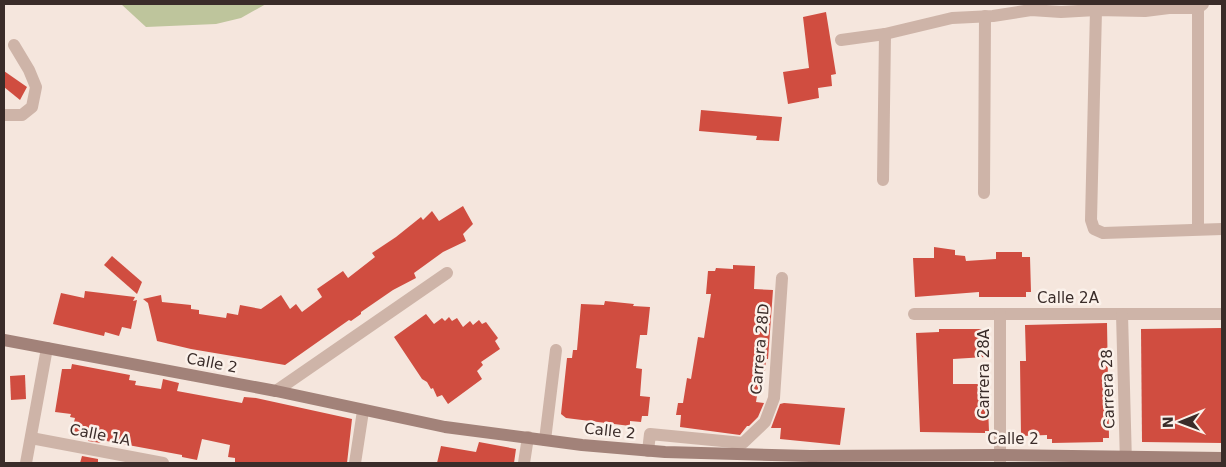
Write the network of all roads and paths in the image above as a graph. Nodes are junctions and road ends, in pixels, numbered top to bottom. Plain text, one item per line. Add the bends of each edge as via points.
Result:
1 (1200, 6) edge
2 (1096, 10) junction
3 (985, 16) junction
4 (885, 34) junction
5 (841, 40) dead end
6 (14, 45) dead end
7 (4, 115) edge
8 (883, 180) dead end
9 (984, 194) dead end
10 (1198, 229) junction
11 (1222, 229) edge
12 (447, 273) dead end
13 (782, 278) dead end
14 (914, 314) dead end
15 (1000, 314) junction
16 (1122, 314) junction
17 (1222, 314) edge
18 (4, 340) edge
19 (47, 348) junction
20 (556, 350) dead end
21 (276, 391) junction
22 (364, 411) junction
23 (668, 436) junction
24 (528, 437) junction
25 (31, 438) junction
26 (545, 440) junction
27 (648, 451) junction
28 (665, 452) junction
29 (1222, 458) edge
30 (1001, 459) edge
31 (1126, 460) edge
32 (26, 463) edge
33 (163, 463) edge
34 (355, 463) edge
35 (524, 463) edge

1 - 2 street via 1121,12
1 - 10 street
2 - 3 street via 1031,10
2 - 10 street via 1091,220 1094,229 1103,233
3 - 4 street via 952,18
3 - 9 street
4 - 5 street
4 - 8 street
6 - 7 street via 36,87 32,107 22,115
10 - 11 street
12 - 21 street
13 - 23 street, Carrera 28D via 774,398 765,422 743,443
14 - 15 street, Calle 2A
15 - 16 street, Calle 2A
15 - 30 street, Carrera 28A
16 - 17 street, Calle 2A
16 - 31 street, Carrera 28
18 - 19 street, Calle 2
19 - 21 street, Calle 2
19 - 25 street
20 - 26 street
21 - 22 street, Calle 2
22 - 24 street, Calle 2 via 445,427
22 - 34 street
23 - 27 street via 650,434
23 - 28 street
24 - 26 street, Calle 2
24 - 35 street
25 - 32 street
25 - 33 street, Calle 1A
26 - 27 street, Calle 2
27 - 28 street, Calle 2
28 - 30 street, Calle 2
29 - 31 street, Calle 2
30 - 31 street, Calle 2

